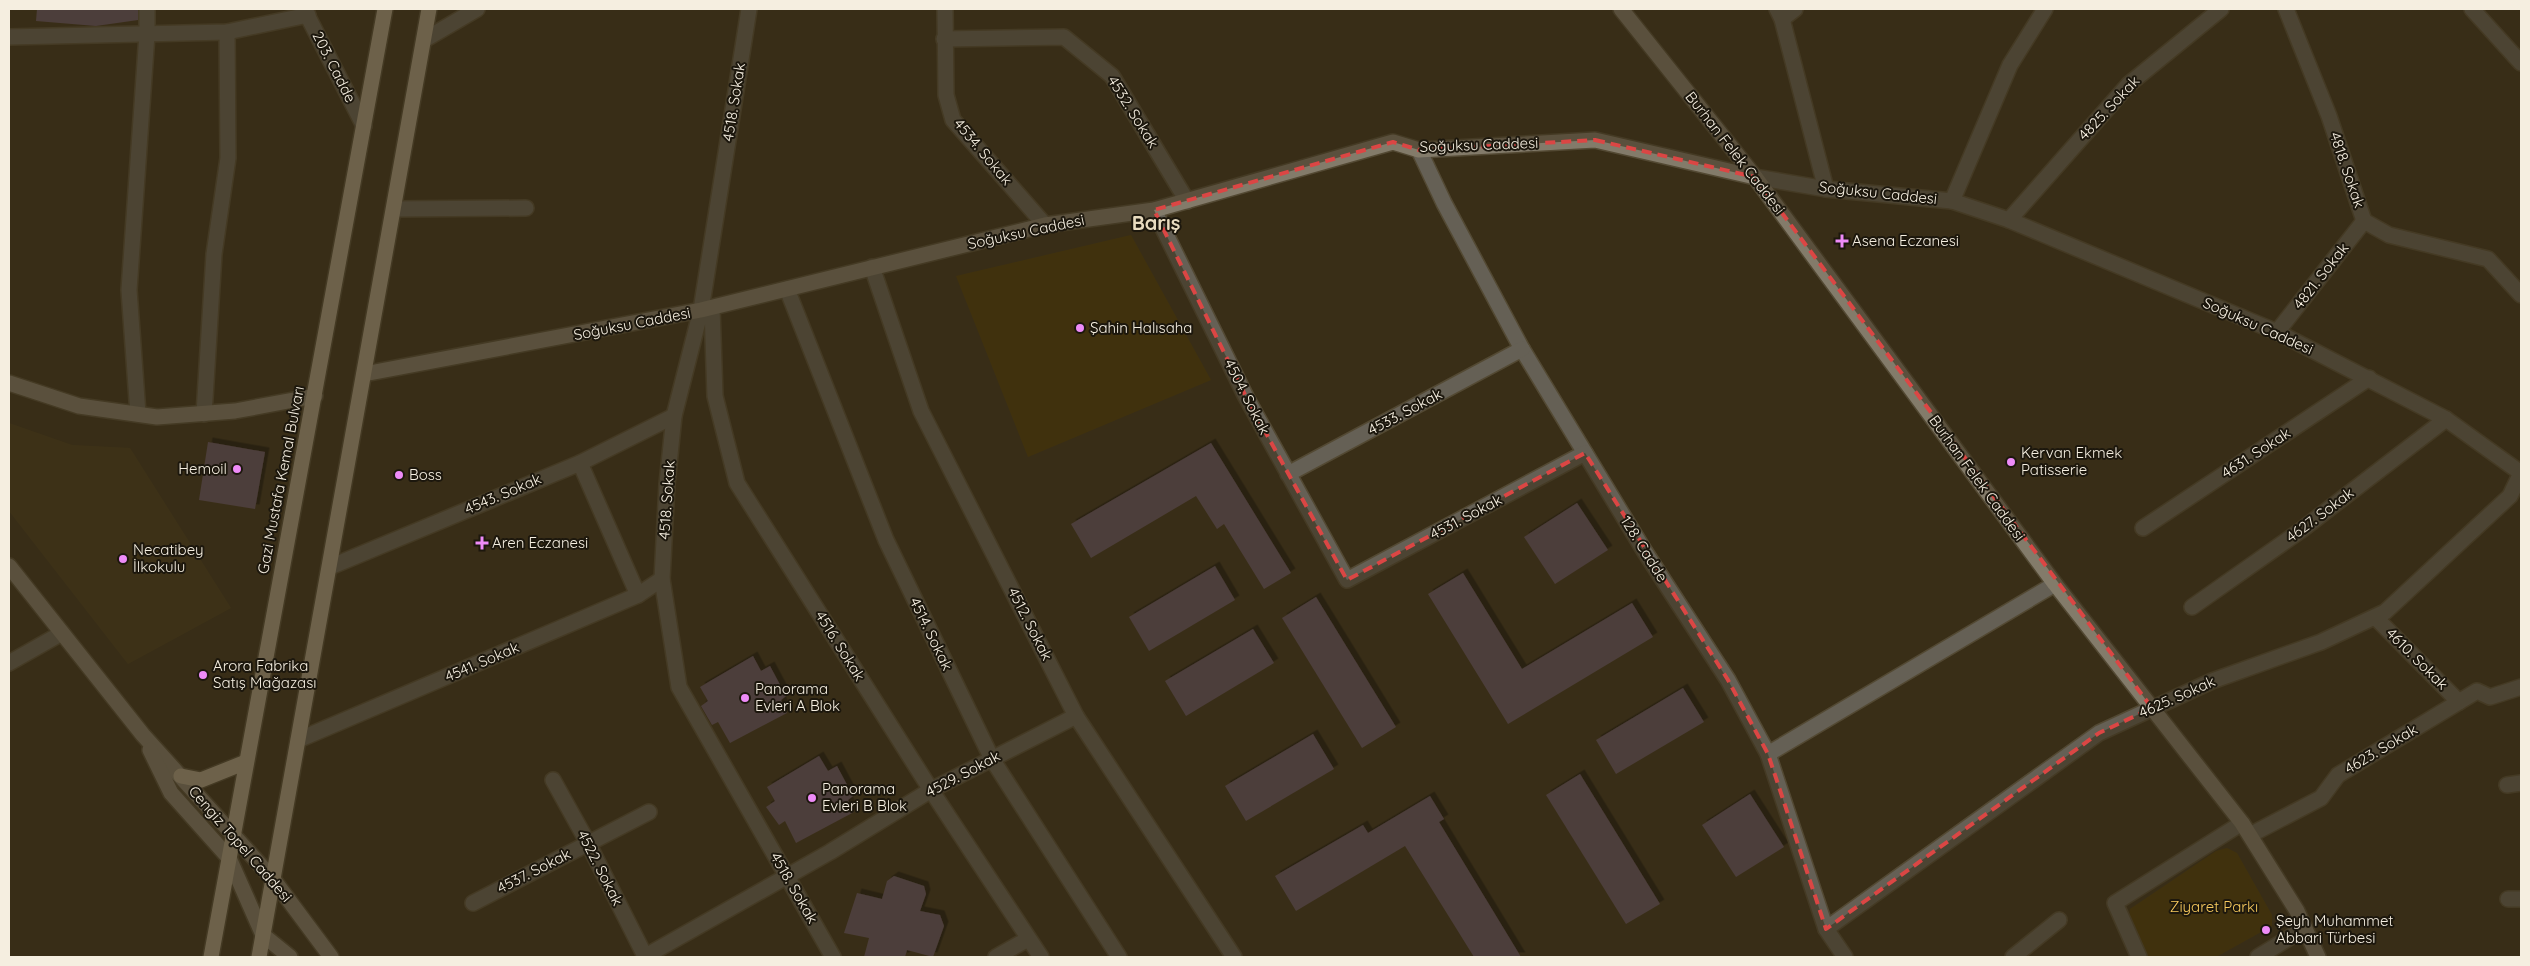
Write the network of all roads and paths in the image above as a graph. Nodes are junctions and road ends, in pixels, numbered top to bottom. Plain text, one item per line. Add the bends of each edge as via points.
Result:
1 (147, 9) edge
2 (385, 9) edge
3 (429, 9) edge
4 (478, 9) edge
5 (749, 9) edge
6 (945, 9) edge
7 (1621, 9) edge
8 (1795, 9) edge
9 (2045, 9) edge
10 (2221, 9) edge
11 (2286, 9) edge
12 (2472, 9) edge
13 (306, 12) edge
14 (1779, 14) edge
15 (227, 32) junction
16 (147, 34) junction
17 (9, 36) edge
18 (944, 39) junction
19 (424, 40) junction
20 (2521, 63) edge
21 (364, 126) junction
22 (1419, 150) junction
23 (1755, 177) junction
24 (1826, 189) junction
25 (1187, 201) junction
26 (1952, 201) junction
27 (394, 208) junction
28 (526, 208) dead end
29 (1154, 210) junction
30 (2009, 220) junction
31 (2364, 221) junction
32 (1045, 225) junction
33 (872, 267) junction
34 (788, 289) junction
35 (2521, 295) edge
36 (706, 309) junction
37 (2277, 332) junction
38 (1522, 349) junction
39 (364, 374) junction
40 (2369, 378) junction
41 (9, 383) edge
42 (315, 396) junction
43 (138, 414) junction
44 (204, 414) junction
45 (674, 416) junction
46 (2446, 420) junction
47 (1585, 454) junction
48 (580, 462) junction
49 (2521, 473) edge
50 (1288, 474) junction
51 (2143, 528) dead end
52 (9, 566) edge
53 (330, 566) junction
54 (662, 579) junction
55 (1347, 580) joint
56 (2055, 584) junction
57 (638, 595) junction
58 (2192, 607) dead end
59 (2375, 617) junction
60 (62, 634) junction
61 (9, 663) edge
62 (2521, 687) edge
63 (2459, 702) junction
64 (2152, 708) junction
65 (1076, 716) junction
66 (143, 735) junction
67 (298, 740) junction
68 (1768, 754) junction
69 (992, 759) junction
70 (246, 762) junction
71 (181, 776) junction
72 (553, 780) dead end
73 (931, 790) junction
74 (649, 812) dead end
75 (2246, 829) junction
76 (232, 833) junction
77 (588, 843) junction
78 (229, 858) junction
79 (787, 877) junction
80 (273, 879) junction
81 (473, 903) dead end
82 (2059, 920) dead end
83 (2305, 928) junction
84 (1826, 929) junction
85 (263, 935) junction
86 (1028, 939) junction
87 (211, 957) edge
88 (259, 957) edge
89 (290, 957) edge
90 (331, 957) edge
91 (644, 957) edge
92 (833, 957) edge
93 (996, 957) edge
94 (1040, 957) edge
95 (1119, 957) edge
96 (1234, 957) edge
97 (1845, 957) edge
98 (2013, 957) edge
99 (2139, 957) edge
100 (2258, 957) edge
101 (2318, 957) edge

1 - 16 street
2 - 21 highway, Gazi Mustafa Kemal Bulvarı
3 - 19 highway
4 - 19 street
5 - 36 street, 4518. Sokak
6 - 18 street, 4534. Sokak
7 - 23 street, Burhan Felek Caddesi
8 - 14 street
9 - 26 street via 2010,65
10 - 30 street, 4825. Sokak via 2130,84
11 - 31 street, 4818. Sokak via 2329,116
12 - 20 street
13 - 15 street
13 - 21 street, 203. Cadde
14 - 24 street
15 - 16 street
15 - 44 street via 228,158 214,254
16 - 17 street
16 - 43 street via 129,290
18 - 25 street, 4532. Sokak via 1064,37 1112,76
18 - 32 street, 4534. Sokak via 946,96 953,120
19 - 27 highway
21 - 42 highway, Gazi Mustafa Kemal Bulvarı
22 - 23 street, Soğuksu Caddesi via 1595,140
22 - 25 street, Soğuksu Caddesi via 1393,142
22 - 38 street, 128. Cadde via 1444,204
23 - 24 street, Soğuksu Caddesi
23 - 56 street, Burhan Felek Caddesi
24 - 26 street, Soğuksu Caddesi
25 - 29 street, Soğuksu Caddesi
26 - 30 street, Soğuksu Caddesi
27 - 28 street
27 - 39 highway
29 - 32 street, Soğuksu Caddesi
29 - 50 street, 4504. Sokak via 1246,397
30 - 37 street, Soğuksu Caddesi
31 - 35 street, 4818. Sokak via 2389,235 2488,259
31 - 37 street, 4821. Sokak
32 - 33 street, Soğuksu Caddesi
33 - 34 street, Soğuksu Caddesi
33 - 65 street, 4512. Sokak via 921,411
34 - 36 street, Soğuksu Caddesi
34 - 69 street, 4514. Sokak via 886,540
36 - 39 street, Soğuksu Caddesi
36 - 45 street, 4518. Sokak
36 - 73 street, 4516. Sokak via 715,396 737,483
37 - 40 street, Soğuksu Caddesi
38 - 47 street, 128. Cadde
38 - 50 street, 4533. Sokak
39 - 53 highway
40 - 46 street, Soğuksu Caddesi
40 - 51 street, 4631. Sokak
41 - 43 street via 78,406
42 - 44 street
42 - 70 highway, Gazi Mustafa Kemal Bulvarı
43 - 44 street via 157,418
45 - 48 street, 4543. Sokak
45 - 54 street, 4518. Sokak
46 - 49 street, Soğuksu Caddesi
46 - 58 street, 4627. Sokak
47 - 55 street, 4531. Sokak
47 - 68 street, 128. Cadde via 1728,680
48 - 53 street, 4543. Sokak
48 - 57 street
49 - 59 street, 4625. Sokak via 2510,496 2405,596
50 - 55 street, 4504. Sokak
52 - 60 street, Cengiz Topel Caddesi
53 - 67 highway
54 - 57 street, 4541. Sokak
54 - 79 street, 4518. Sokak via 679,687
56 - 64 street, Burhan Felek Caddesi
56 - 68 street
57 - 67 street, 4541. Sokak
59 - 63 street, 4610. Sokak
59 - 64 street, 4625. Sokak via 2321,642 2212,681
60 - 61 street
60 - 66 street, Cengiz Topel Caddesi
62 - 63 street, 4623. Sokak via 2490,697 2478,691
63 - 75 street, 4623. Sokak via 2338,776 2321,798
64 - 75 street, Burhan Felek Caddesi
64 - 84 street, 4625. Sokak via 2099,733
65 - 69 street, 4529. Sokak
65 - 96 street, 4512. Sokak
66 - 71 street, Cengiz Topel Caddesi
66 - 78 street, Cengiz Topel Caddesi via 171,793
67 - 80 highway
68 - 84 street, 128. Cadde
69 - 73 street, 4529. Sokak
69 - 95 street, 4514. Sokak
70 - 71 highway via 201,780
70 - 76 highway, Gazi Mustafa Kemal Bulvarı
71 - 76 street, Cengiz Topel Caddesi
72 - 77 street, 4522. Sokak
73 - 79 street, 4529. Sokak
73 - 86 street, 4516. Sokak
74 - 77 street, 4537. Sokak
75 - 83 street, Burhan Felek Caddesi
75 - 99 street, 4623. Sokak via 2115,903
76 - 78 highway, Gazi Mustafa Kemal Bulvarı
76 - 80 street, Cengiz Topel Caddesi
77 - 81 street, 4537. Sokak
77 - 91 street, 4522. Sokak
78 - 85 street, Cengiz Topel Caddesi
78 - 87 highway, Gazi Mustafa Kemal Bulvarı
79 - 91 street, 4529. Sokak
79 - 92 street, 4518. Sokak
80 - 85 highway
80 - 90 street, Cengiz Topel Caddesi
82 - 98 street
83 - 100 street
83 - 101 street, Burhan Felek Caddesi
84 - 97 street, 128. Cadde
85 - 88 highway
85 - 89 street, Cengiz Topel Caddesi
86 - 93 street
86 - 94 street, 4516. Sokak

